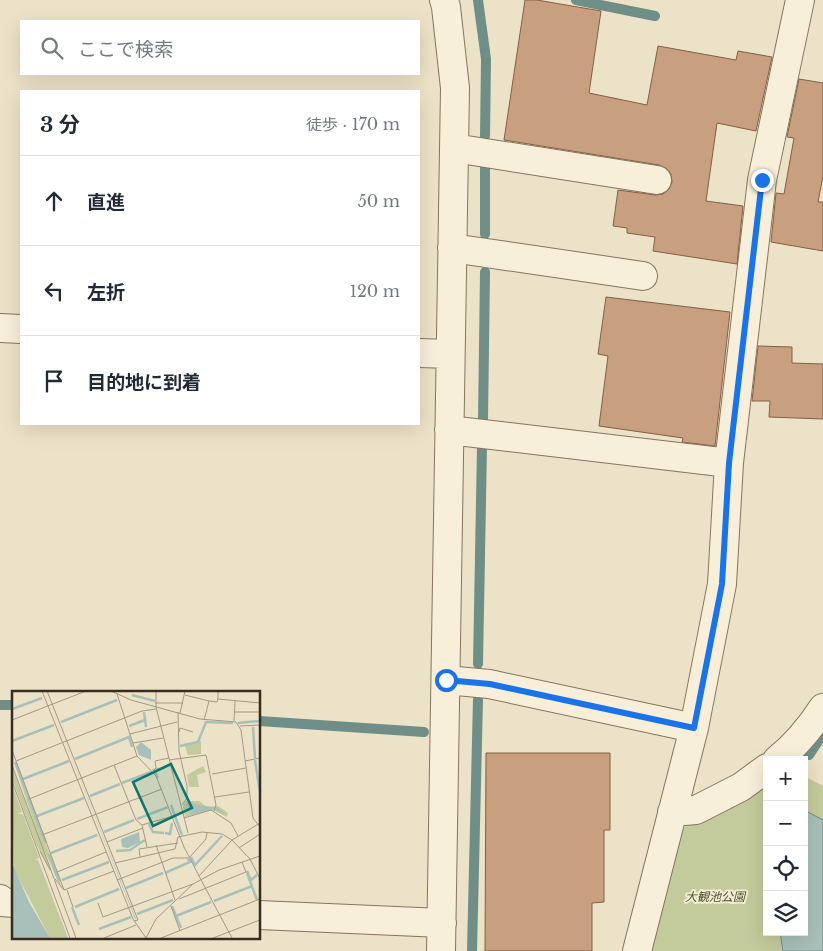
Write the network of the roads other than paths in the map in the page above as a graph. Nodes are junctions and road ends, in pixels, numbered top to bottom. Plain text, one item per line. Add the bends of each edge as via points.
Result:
1 (444, 0) edge
2 (800, 0) edge
3 (454, 148) junction
4 (657, 180) dead end
5 (452, 248) junction
6 (643, 276) dead end
7 (0, 328) edge
8 (20, 329) edge
9 (420, 353) edge
10 (450, 354) junction
11 (449, 430) junction
12 (729, 463) junction
13 (446, 680) junction
14 (823, 708) edge
15 (694, 728) junction
16 (782, 756) edge
17 (763, 771) edge
18 (672, 812) junction
19 (0, 899) edge
20 (12, 903) edge
21 (260, 915) edge
22 (442, 923) junction
23 (441, 951) edge
24 (636, 951) edge

1 - 3 street via 455,88
2 - 12 street via 762,180
3 - 4 street
3 - 5 street
5 - 6 street
5 - 10 street
7 - 8 street
9 - 10 street
10 - 11 street
11 - 12 street
11 - 13 street
12 - 15 street via 722,584
13 - 15 street via 490,684
13 - 22 street
14 - 16 street via 812,725
15 - 18 street
17 - 18 street via 741,787 696,810
18 - 24 street
19 - 20 street
21 - 22 street
22 - 23 street

